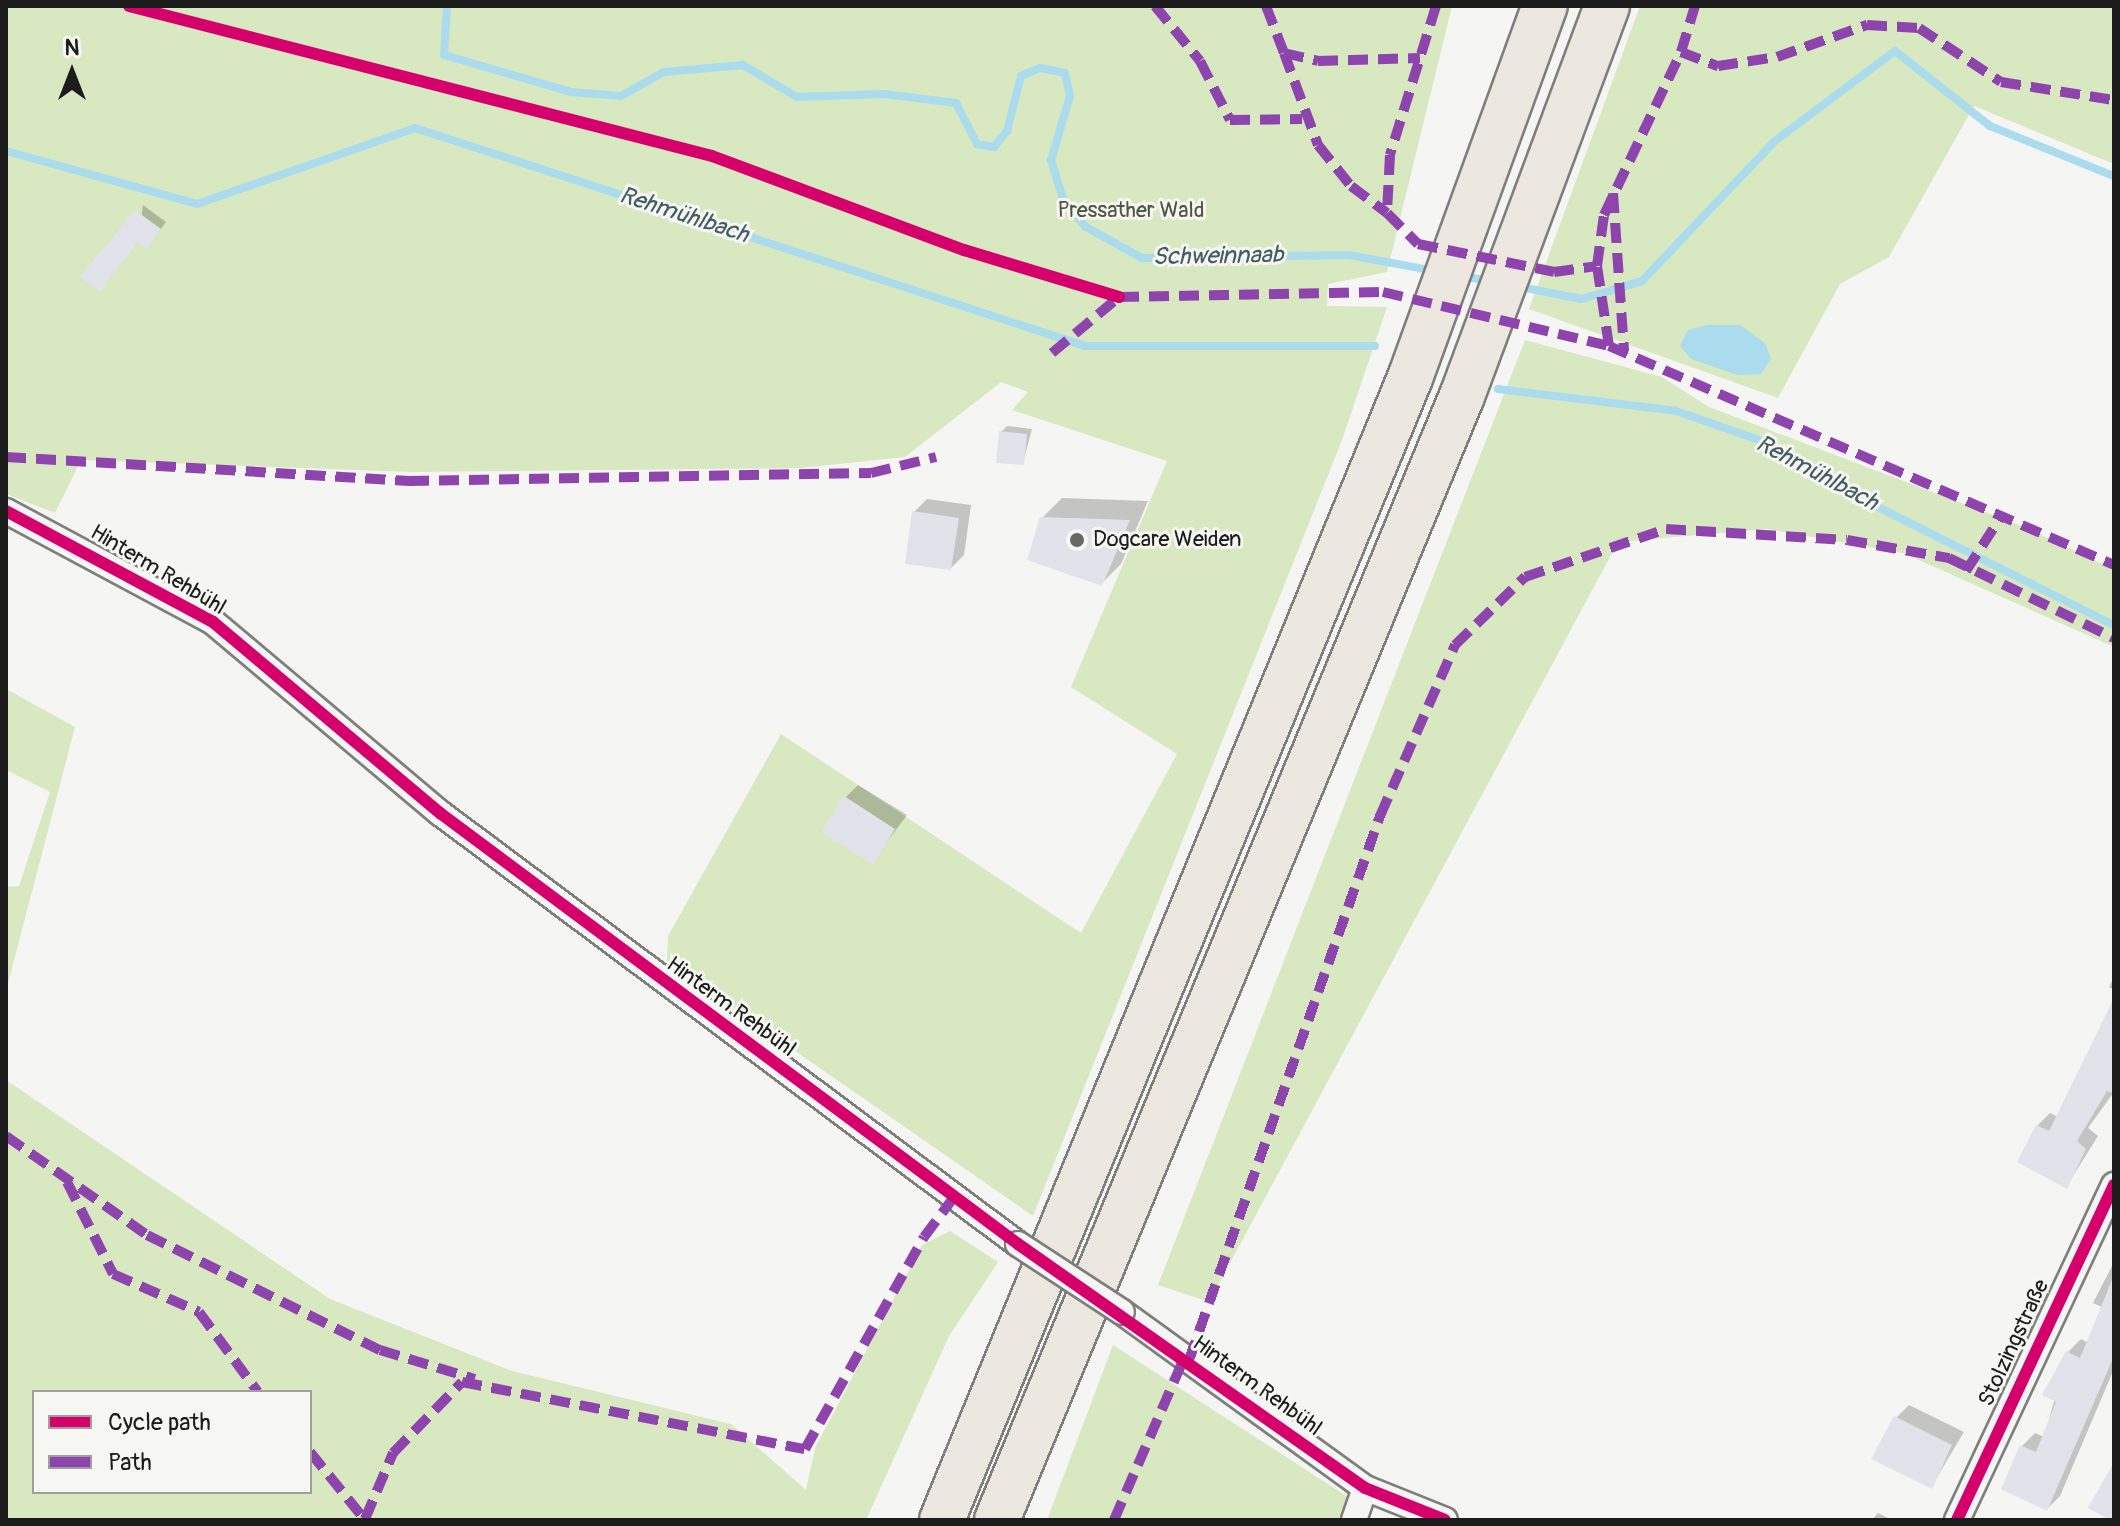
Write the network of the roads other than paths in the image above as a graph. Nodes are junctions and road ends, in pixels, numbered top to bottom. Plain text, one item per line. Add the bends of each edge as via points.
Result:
1 (1545, 6) edge
2 (1607, 6) edge
3 (6, 511) edge
4 (2114, 1185) edge
5 (1365, 1488) junction
6 (942, 1520) edge
7 (997, 1520) edge
8 (1354, 1520) edge
9 (1445, 1520) edge
10 (1957, 1520) edge

1 - 6 highway via 1410,378
2 - 7 highway via 1462,396
3 - 5 street, Hinterm Rehbühl, bridge via 213,622 440,813 1018,1244 1122,1312
4 - 10 street, Stolzingstraße
5 - 8 street
5 - 9 street, Hinterm Rehbühl

